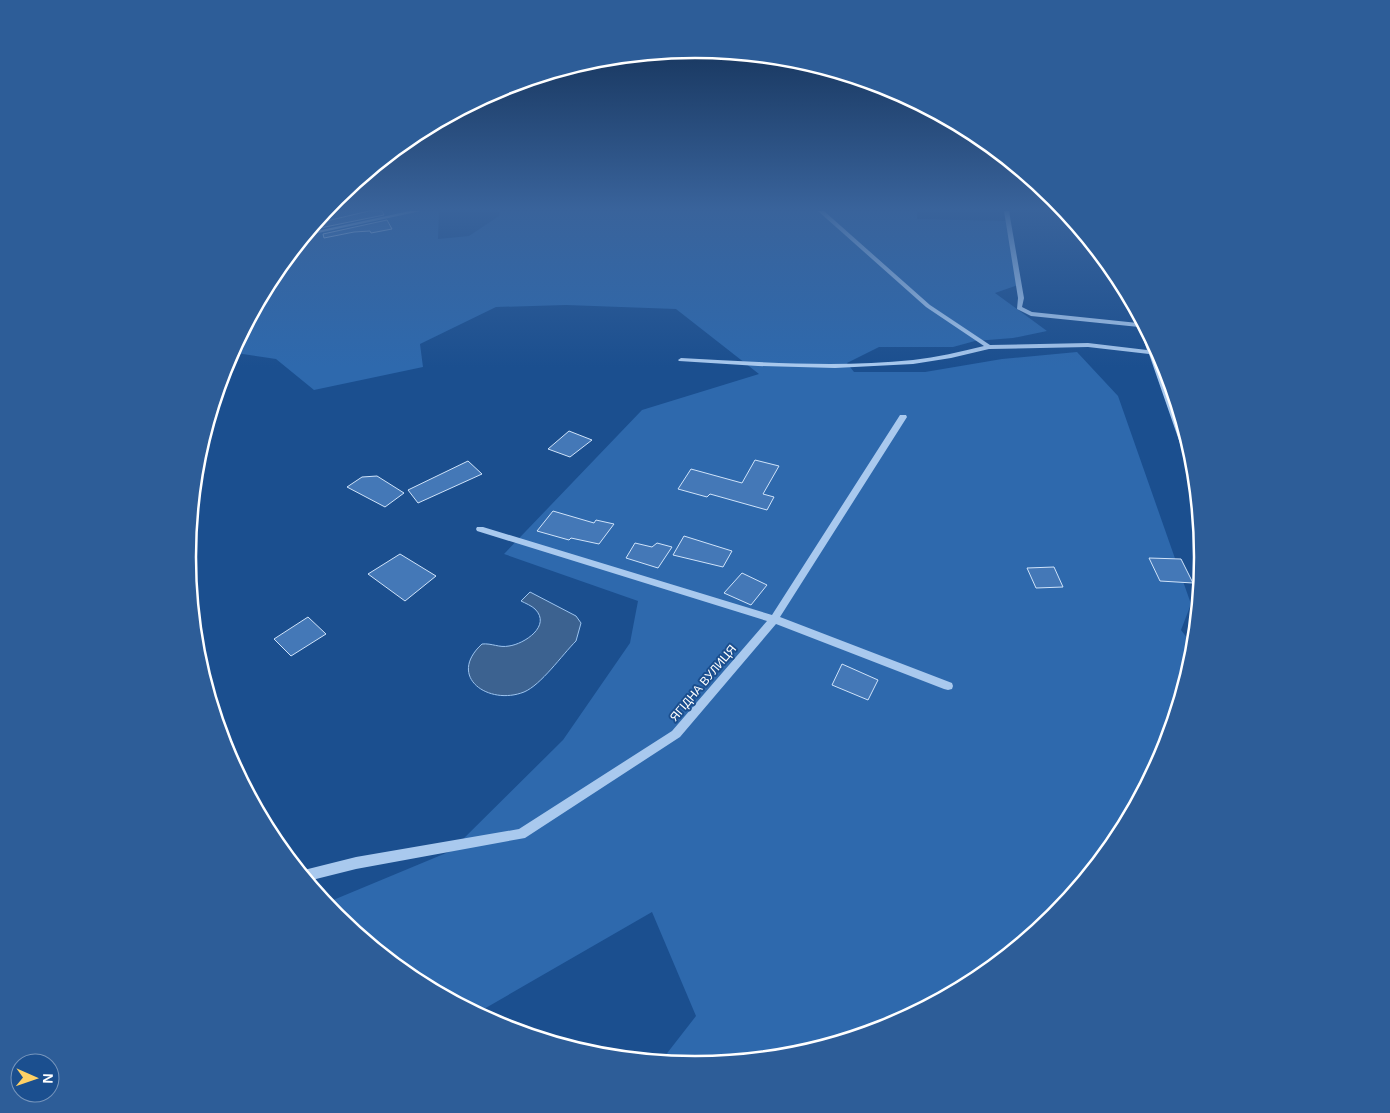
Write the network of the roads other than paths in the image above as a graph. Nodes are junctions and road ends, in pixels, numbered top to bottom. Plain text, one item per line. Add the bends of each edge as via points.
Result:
1 (879, 263) edge
2 (1015, 263) edge
3 (1137, 325) edge
4 (989, 347) junction
5 (1150, 352) edge
6 (1150, 353) edge
7 (681, 360) dead end
8 (1158, 374) joint
9 (903, 417) dead end
10 (1175, 422) edge
11 (480, 529) dead end
12 (774, 619) junction
13 (948, 686) dead end
14 (311, 874) edge

1 - 4 street via 928,306
2 - 3 street via 1021,298 1019,308 1031,314
4 - 5 street via 1088,345
4 - 7 street via 955,356 873,366
6 - 8 street
8 - 10 street
9 - 12 street, ЯГІДНА ВУЛИЦЯ
11 - 12 street
12 - 13 street
12 - 14 street, ЯГІДНА ВУЛИЦЯ via 676,734 521,834 356,863

